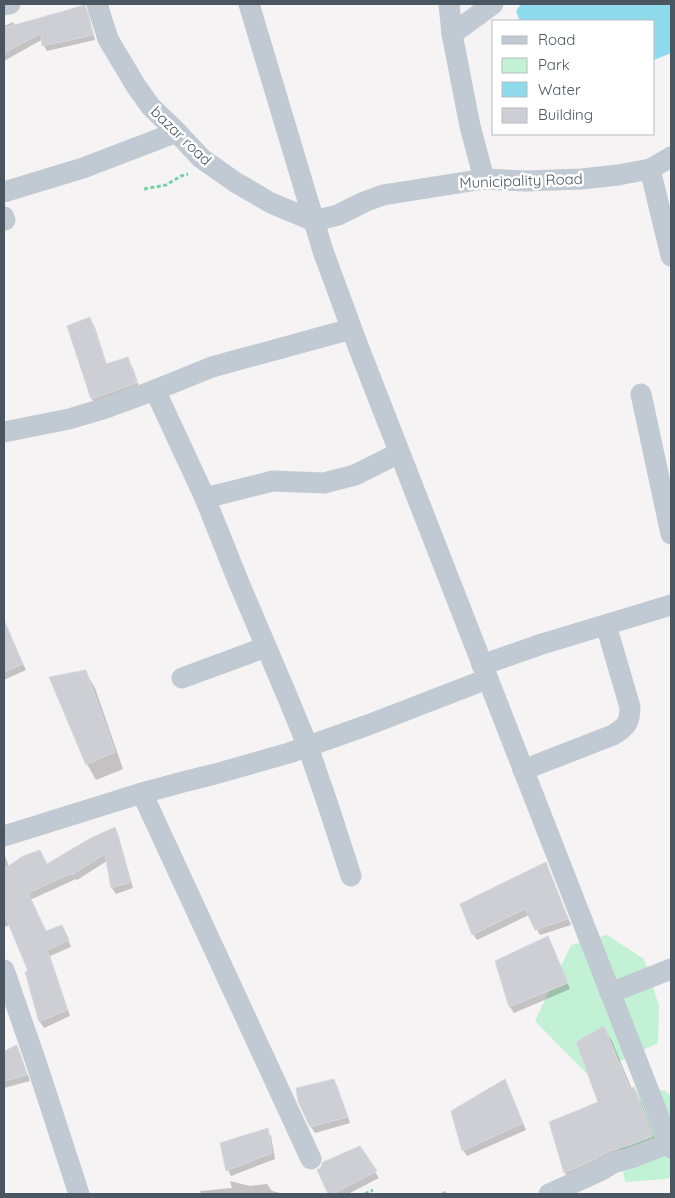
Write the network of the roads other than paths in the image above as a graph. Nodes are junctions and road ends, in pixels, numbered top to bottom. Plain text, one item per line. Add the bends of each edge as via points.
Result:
1 (10, 4) edge
2 (96, 4) edge
3 (248, 4) edge
4 (449, 4) edge
5 (493, 4) edge
6 (4, 5) edge
7 (452, 34) junction
8 (177, 132) junction
9 (671, 157) edge
10 (650, 169) junction
11 (484, 179) junction
12 (4, 192) edge
13 (314, 221) junction
14 (671, 256) edge
15 (351, 329) junction
16 (155, 390) junction
17 (642, 394) dead end
18 (4, 432) edge
19 (399, 453) junction
20 (205, 498) junction
21 (671, 534) edge
22 (671, 605) edge
23 (606, 625) junction
24 (266, 647) junction
25 (484, 672) junction
26 (182, 678) dead end
27 (308, 747) junction
28 (523, 770) junction
29 (142, 793) junction
30 (4, 836) edge
31 (351, 876) dead end
32 (671, 968) edge
33 (4, 970) edge
34 (610, 993) junction
35 (8, 997) edge
36 (670, 1146) edge
37 (311, 1159) dead end
38 (76, 1193) edge
39 (549, 1194) edge

1 - 6 street
2 - 8 street, bazar road via 108,40 122,64 151,107
3 - 13 street
4 - 7 street
5 - 7 street
7 - 11 street
8 - 12 street via 83,168
8 - 13 street, bazar road via 201,158 235,182 270,203
9 - 10 street, Municipality Road
10 - 11 street, Municipality Road via 618,175 526,182
10 - 14 street
11 - 13 street, Municipality Road via 383,195 338,215
13 - 15 street
15 - 16 street via 212,367
15 - 19 street
16 - 18 street via 69,419
16 - 20 street
17 - 21 street
19 - 20 street via 355,475 324,483 273,481
19 - 25 street
20 - 24 street
22 - 23 street
23 - 25 street via 542,644
23 - 28 street via 630,707 630,718 624,728 613,735
24 - 26 street
24 - 27 street
25 - 27 street
25 - 28 street
27 - 29 street
27 - 31 street
28 - 34 street
29 - 30 street
29 - 37 street
32 - 34 street
33 - 35 street
34 - 36 street
35 - 38 street via 38,1065
36 - 39 street via 613,1163

